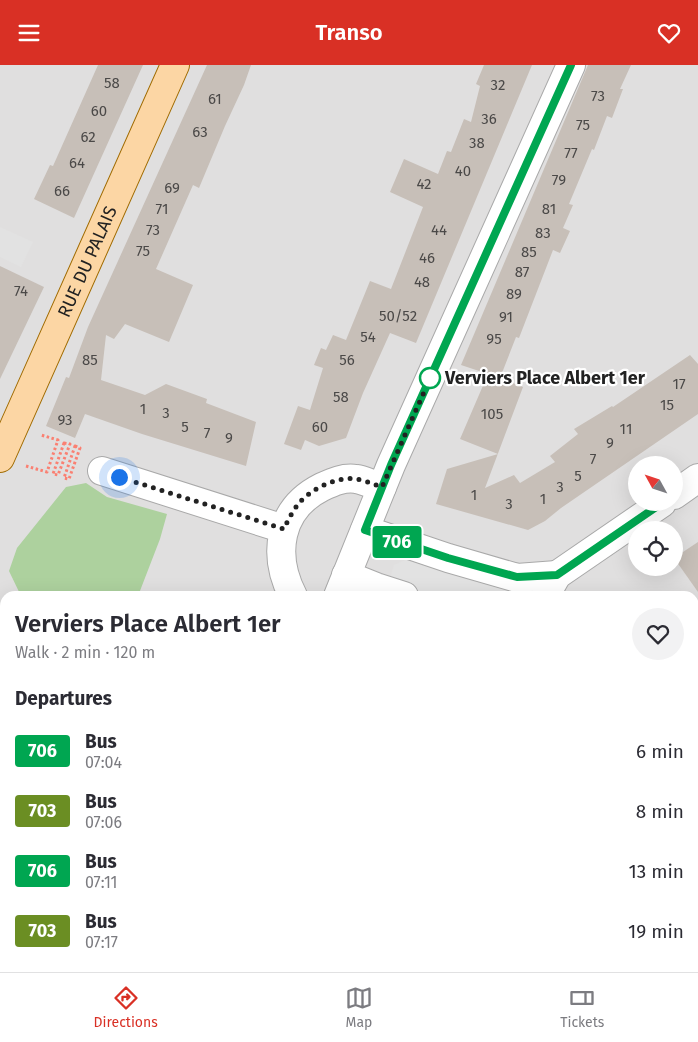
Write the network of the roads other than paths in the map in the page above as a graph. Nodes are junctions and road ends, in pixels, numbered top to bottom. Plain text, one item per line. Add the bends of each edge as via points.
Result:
1 (175, 65) edge
2 (571, 65) edge
3 (0, 458) edge
4 (102, 471) dead end
5 (698, 478) edge
6 (382, 487) junction
7 (683, 489) edge
8 (651, 511) edge
9 (284, 529) junction
10 (365, 530) junction
11 (342, 585) edge
12 (551, 585) edge
13 (290, 591) edge
14 (388, 591) edge

1 - 3 main road, RUE DU PALAIS
2 - 6 street
4 - 9 street
5 - 7 street
6 - 9 street via 356,479 332,482 300,502
6 - 10 street
8 - 12 street
9 - 13 street via 282,567
10 - 11 street
10 - 12 street via 448,558
11 - 14 street

